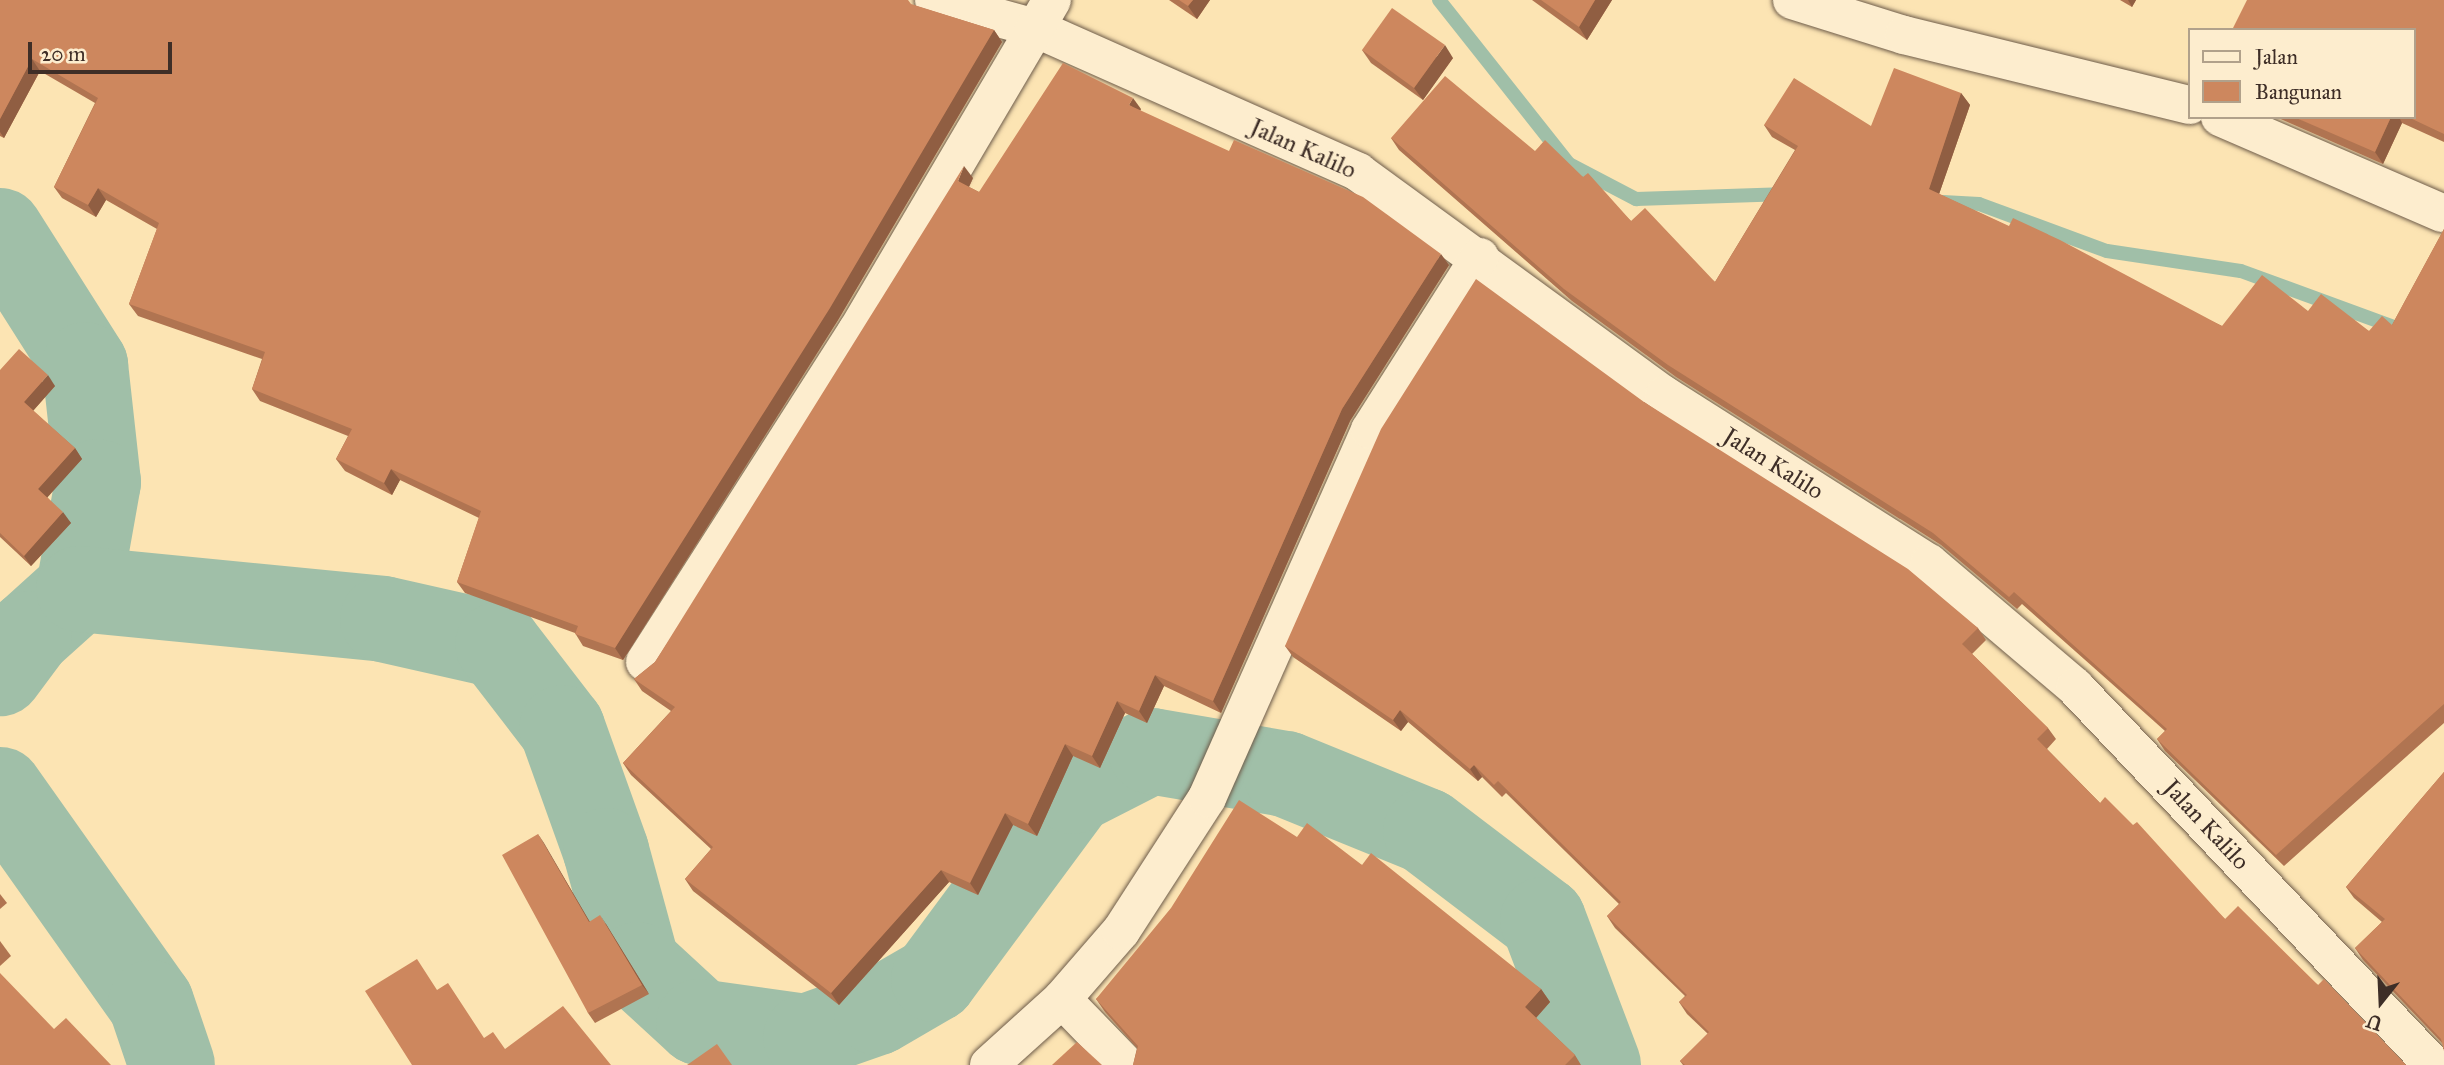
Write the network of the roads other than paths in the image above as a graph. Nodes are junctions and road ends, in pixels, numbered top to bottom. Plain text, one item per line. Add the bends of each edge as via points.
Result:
1 (934, 0) edge
2 (1792, 0) edge
3 (1044, 14) edge
4 (2188, 105) edge
5 (2225, 119) edge
6 (2442, 213) dead end
7 (1480, 257) junction
8 (645, 662) dead end
9 (1062, 999) junction
10 (2431, 1064) edge
11 (989, 1065) edge
12 (1126, 1065) edge

1 - 3 street, Jalan Kalilo
2 - 4 street via 1904,35
3 - 7 street, Jalan Kalilo via 1359,172
3 - 8 street via 857,331
5 - 6 street
7 - 9 street via 1370,430 1207,798 1121,931
7 - 10 street, Jalan Kalilo via 1664,395 1929,563 2075,687
9 - 11 street
9 - 12 street

